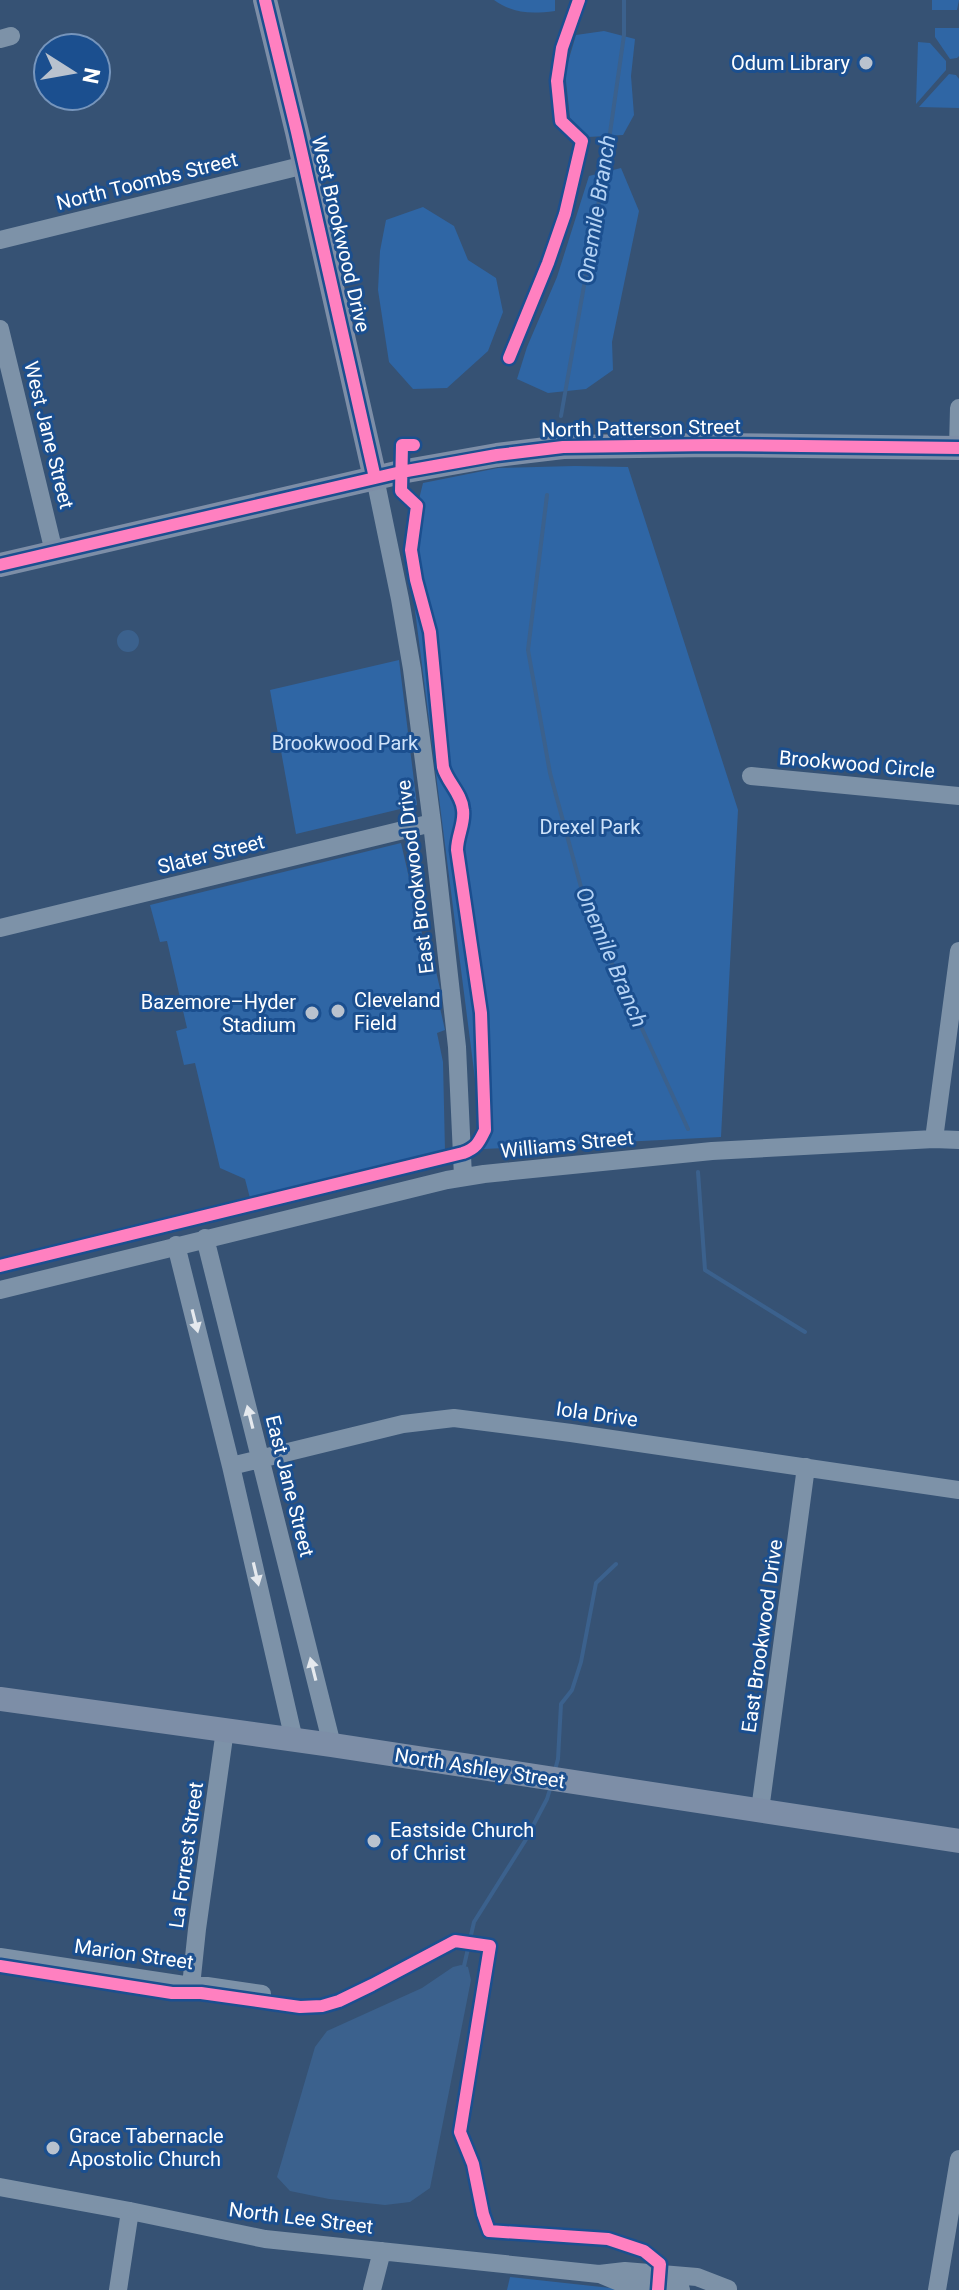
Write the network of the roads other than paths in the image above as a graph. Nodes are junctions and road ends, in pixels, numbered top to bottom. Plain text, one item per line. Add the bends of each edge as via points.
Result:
1 (265, 0) edge
2 (305, 165) junction
3 (0, 240) edge
4 (0, 329) edge
5 (959, 408) edge
6 (958, 448) edge
7 (375, 478) junction
8 (54, 552) junction
9 (0, 565) edge
10 (751, 776) dead end
11 (959, 796) edge
12 (432, 823) junction
13 (0, 928) edge
14 (959, 951) edge
15 (934, 1139) junction
16 (959, 1140) edge
17 (463, 1177) junction
18 (205, 1238) junction
19 (176, 1245) junction
20 (0, 1290) edge
21 (260, 1458) junction
22 (231, 1466) junction
23 (806, 1467) junction
24 (959, 1490) edge
25 (0, 1699) edge
26 (225, 1730) junction
27 (294, 1740) junction
28 (332, 1745) junction
29 (760, 1810) junction
30 (959, 1841) edge
31 (0, 1957) edge
32 (191, 1986) junction
33 (262, 1994) dead end
34 (959, 2159) edge
35 (0, 2187) edge
36 (130, 2211) junction
37 (382, 2251) junction
38 (599, 2274) junction
39 (118, 2290) edge
40 (372, 2290) edge
41 (681, 2290) edge
42 (729, 2290) edge
43 (937, 2290) edge

1 - 2 main road, West Brookwood Drive
2 - 3 street, North Toombs Street
2 - 7 main road, West Brookwood Drive
4 - 8 street, West Jane Street
5 - 6 street
6 - 7 main road, North Patterson Street via 570,447
7 - 8 main road, North Patterson Street
7 - 12 street, East Brookwood Drive via 407,642
8 - 9 main road, North Patterson Street
10 - 11 street, Brookwood Circle
12 - 13 street, Slater Street
12 - 17 street, East Brookwood Drive via 457,1047
14 - 15 street
15 - 16 street, Williams Street
15 - 17 street, Williams Street via 712,1151
17 - 18 street, Williams Street
18 - 19 street, Williams Street
21 -> 18 street, East Jane Street
19 - 20 street, Williams Street
19 -> 22 street
21 - 22 street, Iola Drive
21 - 23 street, Iola Drive via 403,1424 454,1418
28 -> 21 street, East Jane Street
22 -> 27 street
23 - 24 street, Iola Drive
23 - 29 street, East Brookwood Drive
25 - 26 main road, North Ashley Street
26 - 27 main road, North Ashley Street
26 - 32 street, La Forrest Street
27 - 28 main road, North Ashley Street
28 - 29 main road, North Ashley Street
29 - 30 main road, North Ashley Street
31 - 32 street, Marion Street
32 - 33 street, Marion Street
34 - 43 street
35 - 36 street, North Lee Street
36 - 37 street, North Lee Street via 272,2240
36 - 39 street
37 - 38 street, North Lee Street
37 - 40 street
38 - 41 street, North Lee Street via 624,2284
38 - 42 street, North Lee Street via 697,2277

